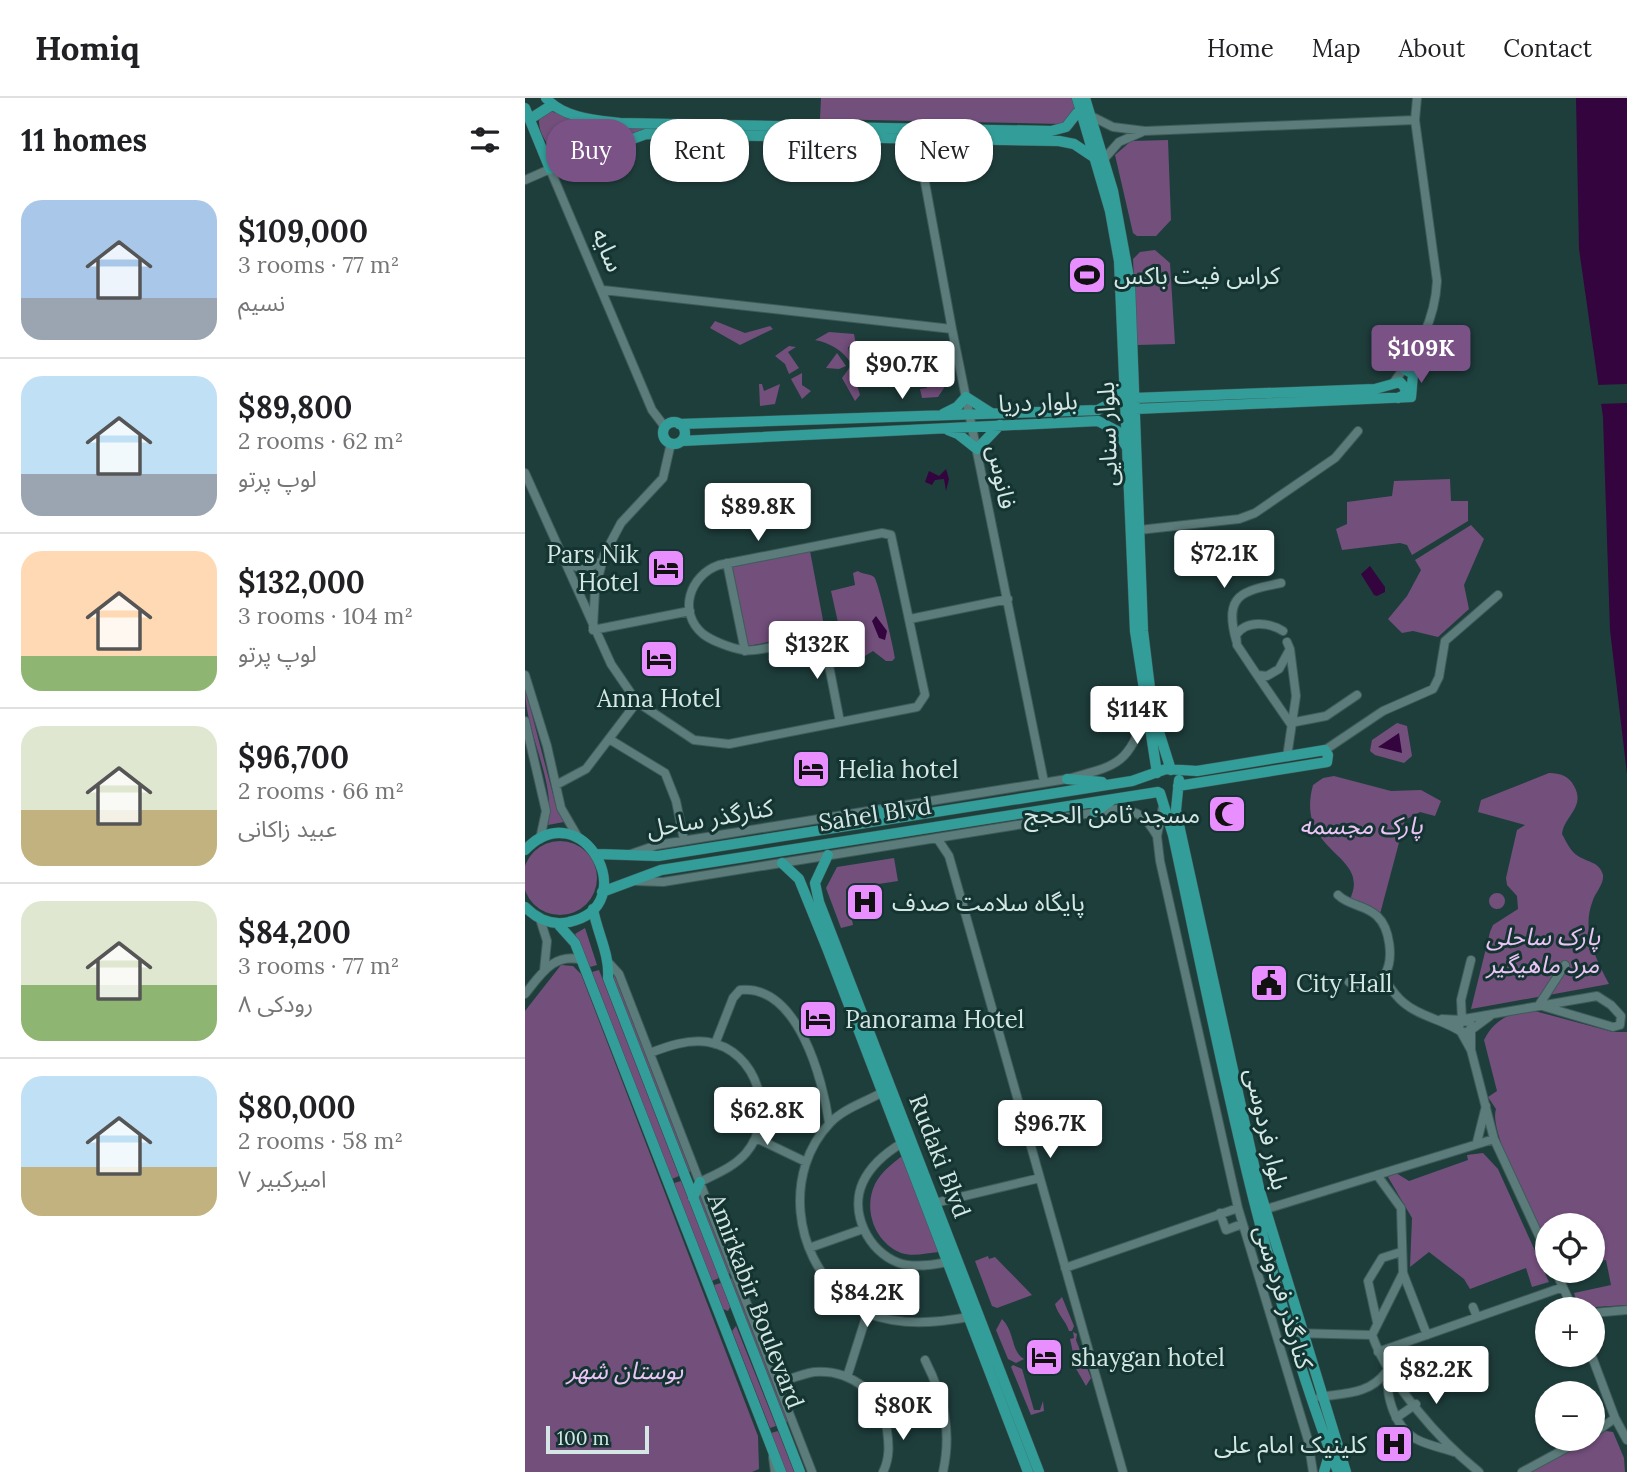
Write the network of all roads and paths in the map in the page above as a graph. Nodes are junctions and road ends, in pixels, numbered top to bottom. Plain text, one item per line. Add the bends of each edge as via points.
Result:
1 (1085, 98) edge
2 (1417, 98) edge
3 (549, 102) edge
4 (1079, 103) edge
5 (525, 107) edge
6 (1091, 116) junction
7 (530, 119) junction
8 (1415, 120) junction
9 (650, 124) edge
10 (749, 130) edge
11 (1145, 131) junction
12 (993, 132) edge
13 (895, 133) edge
14 (993, 138) edge
15 (1100, 158) junction
16 (546, 159) edge
17 (546, 171) edge
18 (525, 180) edge
19 (556, 182) edge
20 (926, 182) edge
21 (603, 290) junction
22 (951, 329) junction
23 (1404, 369) junction
24 (1126, 378) junction
25 (1394, 382) junction
26 (966, 397) junction
27 (1297, 397) junction
28 (1398, 398) junction
29 (1135, 404) junction
30 (995, 414) junction
31 (940, 415) junction
32 (969, 415) junction
33 (680, 424) junction
34 (1000, 425) junction
35 (972, 426) junction
36 (665, 427) junction
37 (941, 428) junction
38 (1358, 431) dead end
39 (676, 442) junction
40 (977, 449) junction
41 (1129, 454) junction
42 (525, 473) edge
43 (1139, 530) junction
44 (562, 558) junction
45 (602, 559) junction
46 (727, 563) junction
47 (1281, 583) dead end
48 (1498, 596) dead end
49 (1007, 599) junction
50 (690, 611) junction
51 (910, 618) junction
52 (593, 630) junction
53 (1283, 631) dead end
54 (1237, 645) junction
55 (745, 651) junction
56 (525, 675) edge
57 (1257, 675) junction
58 (1357, 695) dead end
59 (637, 702) junction
60 (1146, 713) junction
61 (525, 721) edge
62 (840, 722) junction
63 (1290, 723) junction
64 (609, 740) junction
65 (1325, 750) junction
66 (1287, 757) junction
67 (1172, 771) junction
68 (1156, 774) junction
69 (1067, 779) junction
70 (1044, 782) junction
71 (1116, 783) junction
72 (556, 785) junction
73 (1178, 787) junction
74 (1161, 796) junction
75 (1114, 798) junction
76 (1047, 808) junction
77 (874, 810) junction
78 (1095, 812) junction
79 (901, 817) junction
80 (1027, 823) junction
81 (959, 834) junction
82 (1157, 836) junction
83 (937, 838) junction
84 (540, 839) junction
85 (579, 839) junction
86 (684, 840) junction
87 (527, 847) edge
88 (597, 854) junction
89 (828, 855) junction
90 (625, 856) junction
91 (949, 856) junction
92 (782, 863) junction
93 (629, 881) junction
94 (815, 883) junction
95 (801, 884) junction
96 (602, 892) junction
97 (1338, 895) dead end
98 (525, 907) edge
99 (593, 909) junction
100 (540, 919) junction
101 (557, 923) junction
102 (582, 960) junction
103 (1471, 960) dead end
104 (609, 963) junction
105 (1565, 965) dead end
106 (544, 971) junction
107 (1383, 977) junction
108 (1349, 982) dead end
109 (525, 995) edge
110 (1539, 1005) junction
111 (1492, 1014) junction
112 (1439, 1019) junction
113 (1463, 1019) junction
114 (1471, 1030) junction
115 (1460, 1031) junction
116 (715, 1044) junction
117 (1471, 1050) junction
118 (650, 1053) junction
119 (881, 1093) junction
120 (1486, 1103) junction
121 (829, 1123) junction
122 (756, 1138) junction
123 (1494, 1139) junction
124 (1476, 1142) junction
125 (902, 1143) junction
126 (806, 1162) junction
127 (1377, 1175) junction
128 (1040, 1178) junction
129 (700, 1182) junction
130 (693, 1198) junction
131 (935, 1203) junction
132 (1238, 1208) junction
133 (1260, 1210) junction
134 (1220, 1213) junction
135 (1242, 1224) junction
136 (1535, 1227) edge
137 (863, 1229) junction
138 (809, 1248) junction
139 (1401, 1252) junction
140 (948, 1262) junction
141 (1065, 1268) junction
142 (1403, 1273) junction
143 (1561, 1283) edge
144 (1563, 1287) junction
145 (1568, 1297) edge
146 (1473, 1307) dead end
147 (1627, 1310) edge
148 (1605, 1312) edge
149 (867, 1314) junction
150 (739, 1316) junction
151 (969, 1317) junction
152 (1477, 1317) junction
153 (723, 1322) junction
154 (1377, 1322) junction
155 (1296, 1333) junction
156 (1372, 1335) junction
157 (1427, 1335) junction
158 (1378, 1352) junction
159 (925, 1360) dead end
160 (1596, 1367) edge
161 (1388, 1369) junction
162 (847, 1377) junction
163 (778, 1383) junction
164 (1321, 1396) junction
165 (1416, 1404) junction
166 (1397, 1418) junction
167 (1615, 1418) junction
168 (1605, 1425) edge
169 (1627, 1440) edge
170 (771, 1447) junction
171 (1330, 1451) junction
172 (1561, 1451) edge
173 (1454, 1452) junction
174 (886, 1471) edge
175 (775, 1472) edge
176 (781, 1472) edge
177 (800, 1472) edge
178 (812, 1472) edge
179 (943, 1472) edge
180 (1028, 1472) edge
181 (1039, 1472) edge
182 (1123, 1472) edge
183 (1313, 1472) edge
184 (1324, 1472) edge
185 (1338, 1472) edge
186 (1346, 1472) edge
187 (1479, 1472) edge
188 (1522, 1472) edge

1 - 6 main road, بلوار سنایی
2 - 8 street
3 - 7 main road
3 - 9 main road via 593,120
4 - 12 main road via 1073,121 1061,131
4 - 15 main road, بلوار سنایی
5 - 7 main road, سایه
6 - 11 street via 1113,127
6 - 15 main road, بلوار سنایی
7 - 16 main road, سایه
8 - 11 street
8 - 23 street via 1436,293 1431,323
10 - 13 main road
11 - 15 street via 1119,142
14 - 15 main road via 1059,141
15 - 24 main road, بلوار سنایی via 1118,247
15 - 29 main road, بلوار سنایی via 1125,246
17 - 18 street
19 - 21 street, سایه
20 - 22 street, فانوس
21 - 22 street
21 - 36 street, سایه via 652,410
22 - 26 street, فانوس
23 - 25 street
23 - 28 main road via 1413,374 1414,392 1411,397
24 - 30 main road, بلوار دریا via 1120,396 1098,410
24 - 41 main road, بلوار سنایی
25 - 27 main road via 1375,389
25 - 28 main road via 1405,385 1406,392
26 - 30 main road
26 - 31 main road
26 - 32 street, فانوس
27 - 28 main road
27 - 29 main road
29 - 43 main road, بلوار سنایی
30 - 32 main road, بلوار دریا
31 - 32 main road, بلوار دریا
31 - 33 main road, بلوار دریا
32 - 35 street, فانوس
33 - 36 main road
33 - 39 main road via 685,432
34 - 35 main road, بلوار دریا
34 - 40 main road
34 - 41 main road, بلوار دریا via 1098,421 1117,431
35 - 37 main road, بلوار دریا
35 - 40 street, فانوس
36 - 39 main road via 664,437
37 - 39 main road, بلوار دریا
37 - 40 main road
38 - 43 street via 1335,458 1255,513 1239,519
39 - 45 street via 663,478 621,523
40 - 49 street, فانوس
41 - 60 main road, بلوار سنایی via 1135,631
42 - 44 street
43 - 67 main road, بلوار سنایی via 1146,669 1161,743
44 - 45 street via 584,570
44 - 52 street
45 - 52 street
46 - 50 street via 697,579 689,598
46 - 51 street via 889,533
46 - 55 street
47 - 54 street via 1245,590 1237,597 1231,612
48 - 65 street via 1445,641 1433,688 1383,711
49 - 51 street
49 - 70 street, فانوس
50 - 52 street
50 - 55 street via 703,634
51 - 62 street via 925,695 917,706
52 - 59 street
53 - 54 street via 1264,624 1246,626 1237,635
54 - 57 street
55 - 62 street via 823,635
56 - 72 street
57 - 63 street
57 - 63 street via 1273,673 1289,646 1296,687
58 - 63 street via 1326,716
59 - 62 street via 694,740 713,744
59 - 64 street
60 - 68 main road, بلوار سنایی
60 - 69 street, کنارگذر ساحل via 1129,754 1112,766
61 - 84 street via 546,811
63 - 66 street
64 - 72 street via 586,769
64 - 86 street via 665,773
65 - 66 main road
65 - 73 main road via 1327,762
66 - 67 main road
67 - 68 main road
67 - 73 main road via 1178,777
68 - 71 main road, Sahel Blvd
68 - 74 main road via 1153,782
69 - 70 street, کنارگذر ساحل
69 - 71 main road
70 - 77 street, کنارگذر ساحل
71 - 79 main road, Sahel Blvd
72 - 85 street via 561,808
73 - 74 main road
73 - 133 main road, بلوار فردوسی via 1176,810
74 - 75 main road, Sahel Blvd
74 - 82 street, کنارگذر فردوسی
74 - 133 main road, بلوار فردوسی
75 - 76 main road, Sahel Blvd
75 - 78 main road
76 - 80 main road
76 - 93 main road, Sahel Blvd via 661,870
77 - 79 main road
77 - 86 street, کنارگذر ساحل
78 - 80 street
78 - 82 street via 1132,810 1151,824
79 - 90 main road, Sahel Blvd via 659,856
80 - 81 street
81 - 83 street
81 - 91 street
82 - 132 street, کنارگذر فردوسی
83 - 89 street
83 - 91 street
84 - 85 main road via 556,834
84 - 87 main road
85 - 88 main road
86 - 90 street, کنارگذر ساحل
88 - 90 main road, Sahel Blvd
88 - 96 main road via 604,875
89 - 92 street
89 - 94 main road
91 - 128 street
92 - 93 street via 663,882
92 - 95 main road, Rudaki Blvd
93 - 96 main road, Sahel Blvd
94 - 95 main road via 809,879
94 - 131 main road, Rudaki Blvd
95 - 119 main road, Rudaki Blvd
96 - 99 main road
97 - 107 street via 1346,903 1369,910 1384,925 1390,948
98 - 100 main road
99 - 101 main road via 574,921
99 - 104 main road, Amirkabir Boulevard
100 - 101 main road
100 - 106 street via 547,941
101 - 102 main road, Amirkabir Boulevard via 575,943
102 - 106 street via 564,957
102 - 153 main road, Amirkabir Boulevard
103 - 113 street via 1461,1000
104 - 118 street via 619,974
104 - 130 main road, Amirkabir Boulevard via 608,978
105 - 110 street
106 - 109 street
107 - 108 street via 1362,990
107 - 112 street via 1404,1003
110 - 110 street via 1613,1027 1620,1024 1621,1016 1597,996
110 - 111 street
111 - 113 street
111 - 114 street
112 - 113 street
112 - 115 street
113 - 114 street via 1470,1021
113 - 115 street
114 - 115 street
114 - 117 street
115 - 117 street
116 - 118 street via 684,1042
116 - 121 street via 740,990 752,989 770,999 791,1017 815,1058
116 - 122 street via 735,1055 754,1078 762,1108
117 - 120 street
118 - 129 street
119 - 121 street
119 - 125 main road, Rudaki Blvd
120 - 123 street
120 - 124 street
121 - 126 street
122 - 126 street
122 - 129 street via 734,1164
123 - 124 street
123 - 136 street
124 - 127 street
125 - 137 street via 876,1163 863,1183 859,1208
125 - 140 main road, Rudaki Blvd
126 - 138 street via 800,1214
127 - 133 street
127 - 139 street via 1401,1208
128 - 131 street
128 - 141 street
129 - 130 main road
129 - 163 street
130 - 150 main road, Amirkabir Boulevard
131 - 181 main road, Rudaki Blvd
132 - 134 street
132 - 135 street, کنارگذر فردوسی
133 - 155 main road, بلوار فردوسی
134 - 135 street via 1226,1230
134 - 141 street
135 - 183 street, کنارگذر فردوسی via 1308,1440
137 - 138 street
137 - 140 street via 879,1250 902,1264
138 - 149 street via 832,1286
139 - 142 street
139 - 154 street via 1382,1258 1368,1281
140 - 151 main road, Rudaki Blvd
141 - 182 street
142 - 154 street
142 - 157 street
143 - 144 street
144 - 145 street
144 - 152 street
146 - 152 street
147 - 148 street
149 - 151 street via 927,1324
149 - 162 street
150 - 153 main road
150 - 177 main road, Amirkabir Boulevard
151 - 180 main road, Rudaki Blvd
152 - 157 street
153 - 170 main road, Amirkabir Boulevard
154 - 156 street
155 - 156 street
155 - 164 main road, بلوار فردوسی
155 - 171 main road, بلوار فردوسی
156 - 158 street
157 - 158 street
158 - 161 street
159 - 179 street via 946,1408
160 - 167 street
161 - 164 street via 1378,1383 1365,1390
161 - 165 street
161 - 166 street via 1385,1386
162 - 163 street via 812,1373
162 - 174 street via 867,1390 882,1409 888,1443
163 - 178 street
164 - 186 main road, بلوار فردوسی
165 - 166 street
165 - 173 street
166 - 173 street via 1414,1438
167 - 168 street
167 - 169 street
170 - 175 street
170 - 176 main road, Amirkabir Boulevard
171 - 184 main road
171 - 185 main road, بلوار فردوسی
172 - 188 street
173 - 187 street

